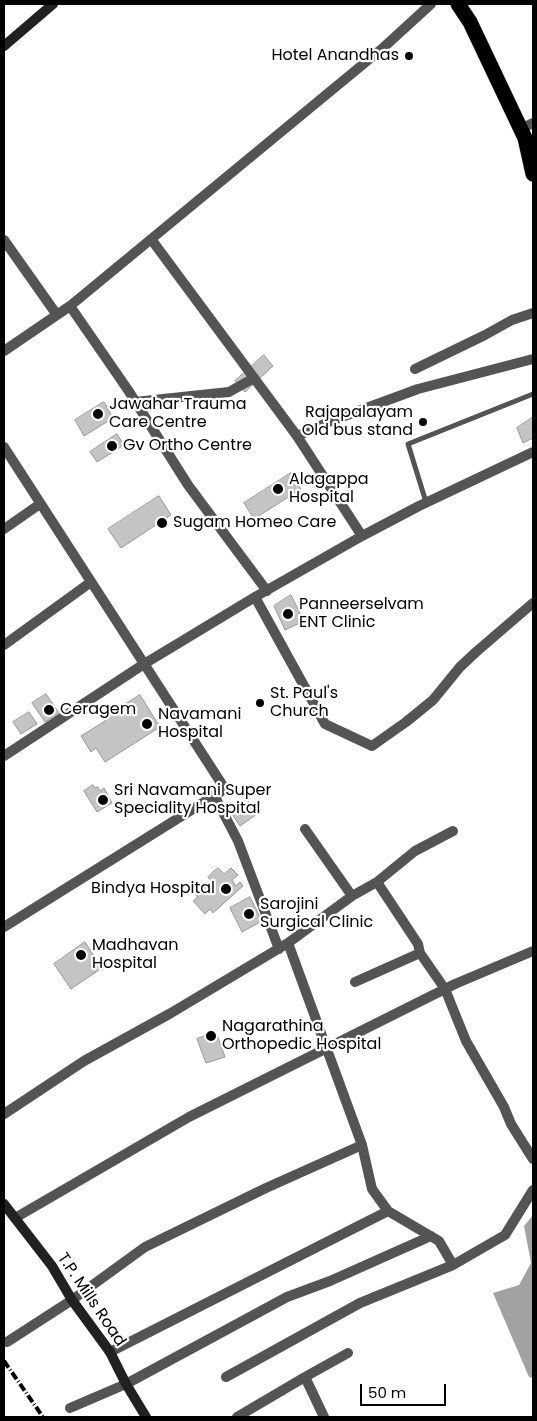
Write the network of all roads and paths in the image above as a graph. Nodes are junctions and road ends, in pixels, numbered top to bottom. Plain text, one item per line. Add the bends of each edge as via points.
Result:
1 (53, 4) edge
2 (431, 4) edge
3 (458, 4) edge
4 (4, 46) edge
5 (527, 126) edge
6 (533, 174) edge
7 (151, 239) junction
8 (4, 240) edge
9 (70, 306) junction
10 (533, 313) edge
11 (57, 315) junction
12 (4, 350) edge
13 (533, 358) edge
14 (415, 369) dead end
15 (254, 378) junction
16 (533, 394) edge
17 (135, 402) junction
18 (297, 436) junction
19 (4, 447) edge
20 (533, 452) edge
21 (426, 502) junction
22 (40, 504) junction
23 (4, 529) edge
24 (362, 536) junction
25 (91, 582) junction
26 (266, 591) junction
27 (255, 597) junction
28 (533, 603) edge
29 (4, 645) edge
30 (144, 664) junction
31 (4, 756) edge
32 (214, 795) junction
33 (305, 829) dead end
34 (453, 831) dead end
35 (377, 882) junction
36 (352, 896) junction
37 (4, 928) edge
38 (284, 946) junction
39 (533, 951) edge
40 (420, 953) junction
41 (355, 982) dead end
42 (445, 989) junction
43 (328, 1049) junction
44 (4, 1114) edge
45 (362, 1145) junction
46 (533, 1159) edge
47 (533, 1190) edge
48 (4, 1204) edge
49 (388, 1211) junction
50 (14, 1218) junction
51 (431, 1236) junction
52 (453, 1265) junction
53 (72, 1300) junction
54 (7, 1342) dead end
55 (110, 1352) junction
56 (348, 1354) dead end
57 (305, 1376) junction
58 (226, 1377) dead end
59 (126, 1384) junction
60 (70, 1408) dead end
61 (146, 1417) edge
62 (238, 1417) edge
63 (324, 1417) edge

1 - 4 main road
2 - 7 street via 384,47
3 - 5 highway
5 - 6 highway via 525,138
7 - 9 street
7 - 15 street
8 - 11 street
9 - 11 street
9 - 17 street
10 - 14 street via 512,320
11 - 12 street
13 - 18 street via 418,389
15 - 17 street via 229,392
15 - 18 street
16 - 21 lane via 408,444
17 - 26 street via 188,485
18 - 24 street
19 - 22 street
20 - 21 street
21 - 24 street
22 - 23 street
22 - 25 street
24 - 26 street
25 - 29 street
25 - 30 street
26 - 27 street
27 - 28 street via 325,724 372,746 433,700 465,662
27 - 30 street
30 - 31 street
30 - 32 street via 225,789
32 - 37 street
32 - 38 street
33 - 36 street
34 - 35 street via 415,851
35 - 36 street
35 - 40 street via 418,944
36 - 38 street
38 - 43 street
38 - 44 street via 84,1061
39 - 42 street
40 - 41 street
40 - 42 street
42 - 43 street
42 - 46 street via 466,1041
43 - 45 street
43 - 50 street via 189,1117
45 - 49 street via 372,1190
45 - 53 street via 145,1247
47 - 52 street via 505,1235
48 - 50 main road, T.P. Mills Road
49 - 51 street
49 - 55 street
50 - 53 main road, T.P. Mills Road via 52,1266
51 - 52 street via 439,1241
51 - 59 street via 287,1297
52 - 58 street via 360,1303
53 - 54 street
53 - 55 main road, T.P. Mills Road
55 - 59 main road, T.P. Mills Road
56 - 57 street
57 - 62 street
57 - 63 street
59 - 60 street
59 - 61 main road, T.P. Mills Road

